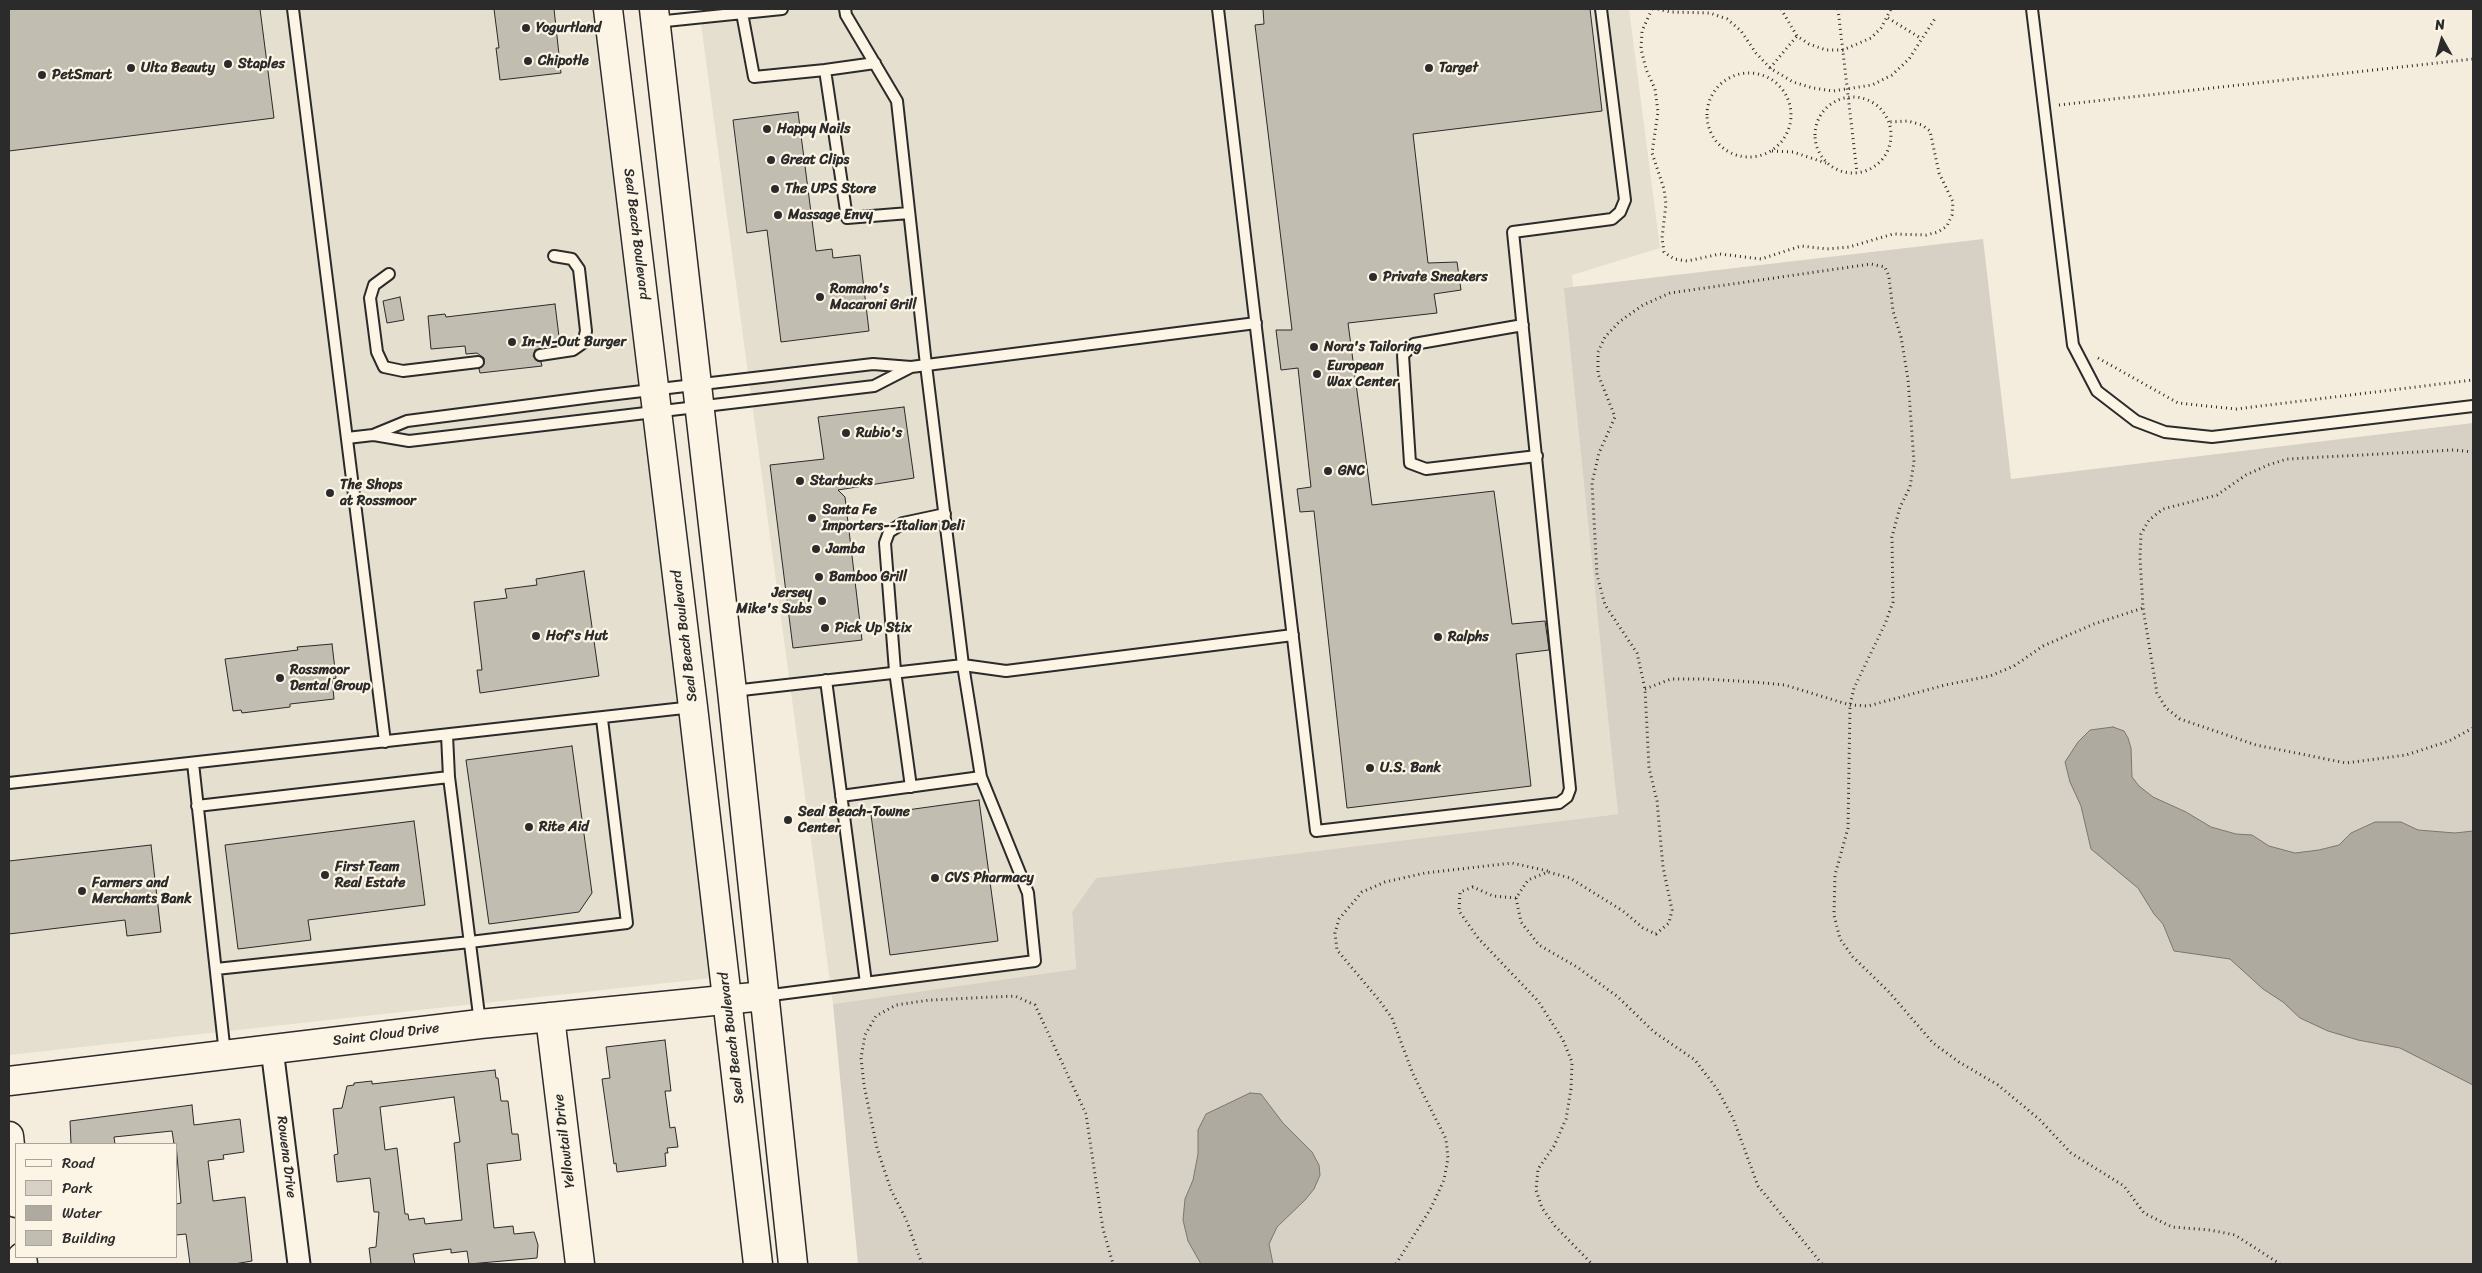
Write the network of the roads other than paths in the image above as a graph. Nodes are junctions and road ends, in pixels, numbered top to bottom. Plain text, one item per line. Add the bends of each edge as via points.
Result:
1 (292, 9) edge
2 (608, 9) edge
3 (782, 9) edge
4 (845, 9) edge
5 (1218, 9) edge
6 (1601, 9) edge
7 (2032, 9) edge
8 (651, 13) edge
9 (742, 13) junction
10 (875, 64) junction
11 (826, 70) junction
12 (909, 213) junction
13 (554, 256) dead end
14 (389, 274) dead end
15 (1256, 323) junction
16 (1523, 325) junction
17 (540, 354) dead end
18 (478, 362) dead end
19 (926, 365) junction
20 (911, 367) junction
21 (697, 395) junction
22 (656, 400) junction
23 (2473, 406) edge
24 (373, 435) junction
25 (347, 438) junction
26 (1537, 456) junction
27 (945, 514) junction
28 (1293, 635) junction
29 (963, 666) junction
30 (895, 671) junction
31 (826, 680) junction
32 (732, 691) junction
33 (694, 707) junction
34 (602, 718) junction
35 (446, 735) junction
36 (385, 742) junction
37 (192, 763) junction
38 (449, 777) junction
39 (981, 777) junction
40 (9, 783) edge
41 (911, 787) junction
42 (841, 796) junction
43 (198, 806) junction
44 (470, 942) junction
45 (216, 969) junction
46 (866, 983) junction
47 (764, 996) junction
48 (728, 998) junction
49 (550, 1017) junction
50 (480, 1024) junction
51 (272, 1049) junction
52 (225, 1055) junction
53 (9, 1081) edge
54 (9, 1136) edge
55 (15, 1193) edge
56 (299, 1264) edge
57 (580, 1264) edge
58 (758, 1264) edge
59 (793, 1264) edge

1 - 25 lane
2 - 22 main road, Seal Beach Boulevard
3 - 9 lane
4 - 10 lane
5 - 15 lane
6 - 16 lane via 1625,200 1620,212 1612,219 1513,232
7 - 23 lane via 2073,345 2098,391 2136,421 2165,432 2212,437
8 - 9 lane
8 - 21 main road
9 - 11 lane via 754,77
10 - 11 lane
10 - 12 lane via 897,101
11 - 12 lane via 847,218
12 - 19 lane
13 - 17 lane via 572,259 580,269 586,331 583,344 573,350
14 - 18 lane via 374,285 370,298 377,352 384,367 403,371
15 - 19 lane
15 - 28 lane
16 - 26 lane
16 - 26 lane via 1414,344 1403,355 1410,463 1426,469
19 - 20 lane
19 - 27 lane
20 - 21 lane via 873,364
20 - 21 lane via 874,386
21 - 22 lane
21 - 22 lane
21 - 32 main road
22 - 24 lane via 407,421
22 - 24 lane via 410,441
22 - 33 main road, Seal Beach Boulevard
24 - 25 lane
25 - 36 lane
26 - 28 lane via 1571,779 1567,797 1559,803 1316,831
27 - 29 lane
27 - 30 lane via 903,523 889,532 885,543
28 - 29 lane via 1006,671
29 - 30 lane
29 - 39 lane
30 - 31 lane
30 - 41 lane
31 - 32 lane
31 - 42 lane
32 - 47 main road
33 - 34 lane
33 - 48 main road, Seal Beach Boulevard
34 - 35 lane
34 - 44 lane via 627,923
35 - 36 lane
35 - 38 lane
36 - 37 lane
37 - 40 lane
37 - 43 lane
38 - 43 lane
38 - 44 lane
39 - 41 lane
39 - 46 lane via 1028,893 1035,961
41 - 42 lane
42 - 46 lane
43 - 45 lane
44 - 45 lane
44 - 50 lane
45 - 52 lane
46 - 47 lane
47 - 48 main road, Saint Cloud Drive
47 - 59 main road
48 - 49 main road, Saint Cloud Drive
48 - 58 main road, Seal Beach Boulevard
49 - 50 main road, Saint Cloud Drive
49 - 57 main road, Yellowtail Drive
50 - 51 main road, Saint Cloud Drive
51 - 52 main road, Saint Cloud Drive
51 - 56 street, Rowena Drive
52 - 53 main road, Saint Cloud Drive
54 - 55 main road

